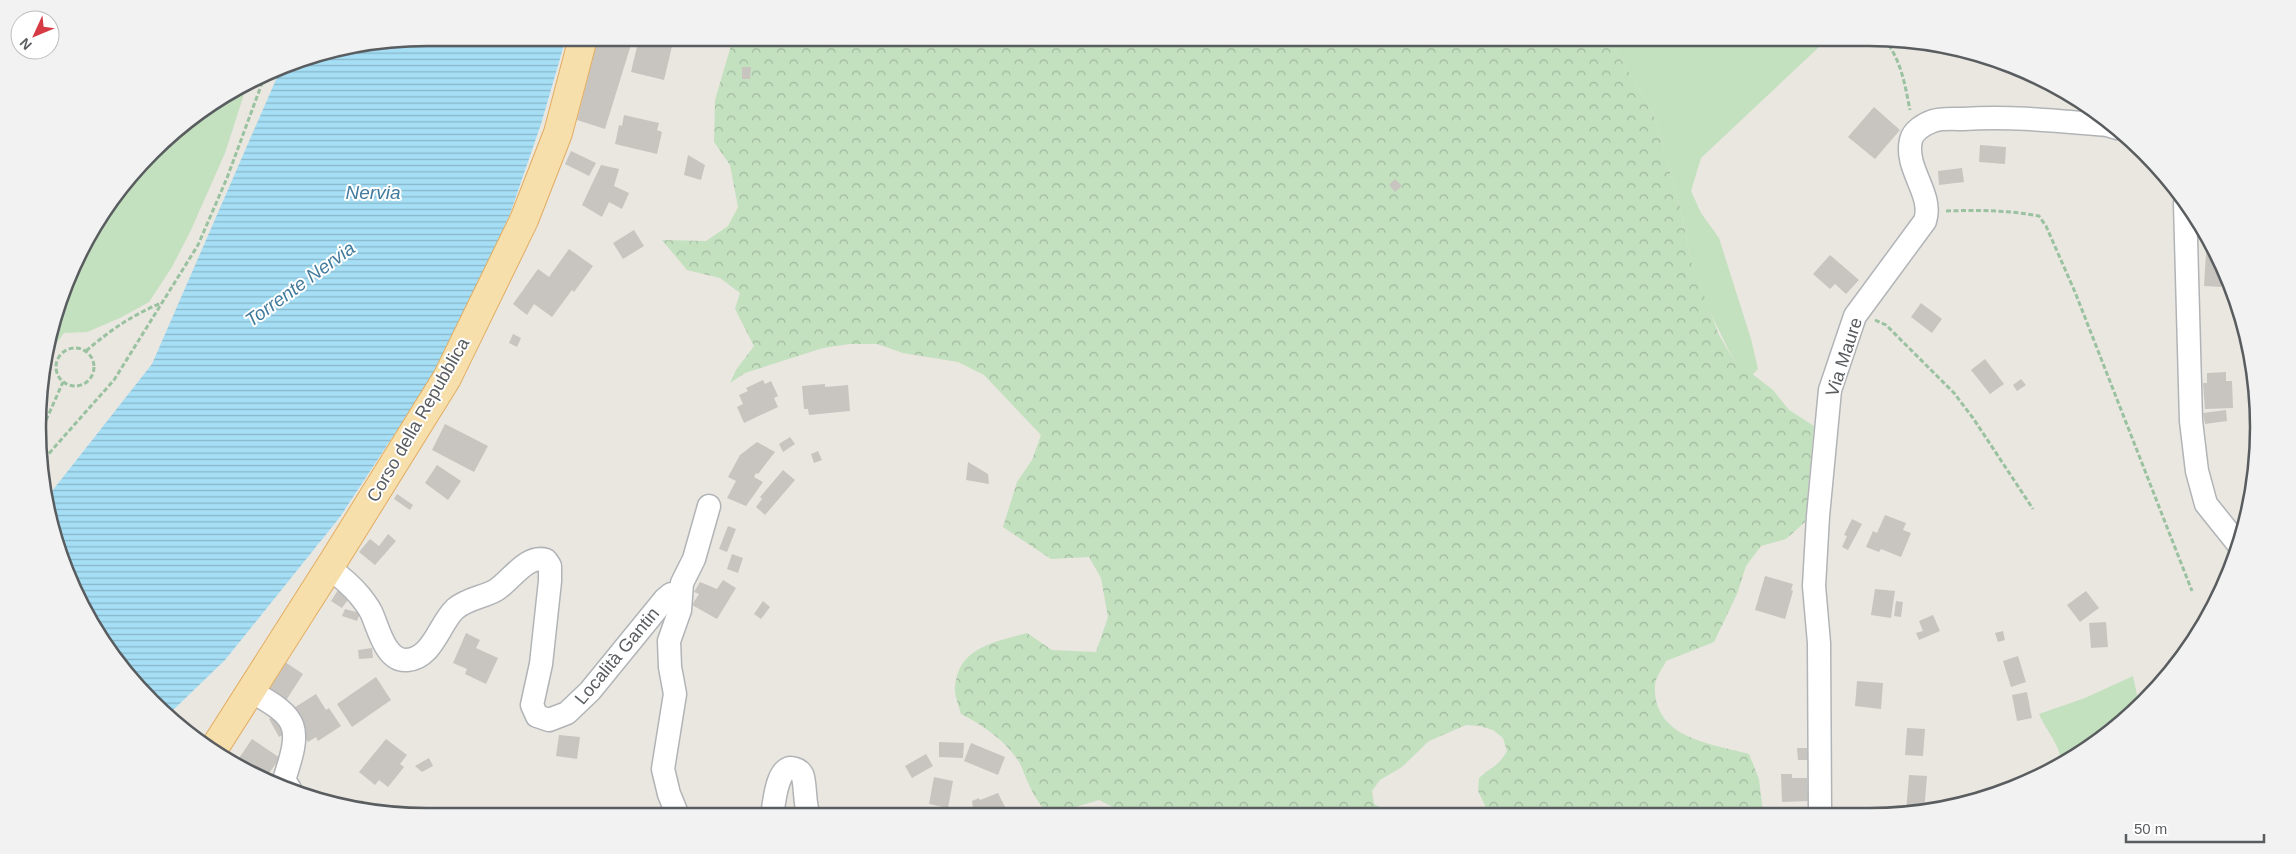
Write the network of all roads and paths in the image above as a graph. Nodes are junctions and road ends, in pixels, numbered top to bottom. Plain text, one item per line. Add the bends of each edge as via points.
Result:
1 (581, 46) edge
2 (1891, 47) edge
3 (261, 85) edge
4 (2100, 124) edge
5 (1918, 128) junction
6 (1928, 212) junction
7 (2186, 215) edge
8 (163, 303) junction
9 (1855, 316) junction
10 (86, 351) junction
11 (63, 382) junction
12 (46, 418) edge
13 (47, 455) edge
14 (709, 506) dead end
15 (2033, 510) dead end
16 (2233, 538) edge
17 (329, 568) junction
18 (2192, 591) dead end
19 (680, 595) junction
20 (250, 691) junction
21 (216, 745) edge
22 (284, 780) edge
23 (675, 808) edge
24 (774, 808) edge
25 (807, 808) edge
26 (1820, 808) edge

1 - 17 main road, Corso della Repubblica via 558,134 524,220 447,378
2 - 5 path via 1903,78 1912,119
3 - 8 path via 198,245
4 - 5 street via 2003,116 1934,121
5 - 6 street via 1911,139 1910,152
6 - 9 street, Via Maure via 1925,221
6 - 18 path via 2021,212 2039,216 2046,226
7 - 16 street via 2191,421 2197,471 2206,504
8 - 10 path via 112,328
8 - 13 path via 114,380
9 - 15 path via 1886,324 1954,393
9 - 26 street, Via Maure via 1830,390 1818,516 1814,586 1819,643
10 - 11 path via 77,347 59,355 57,374
10 - 11 path via 93,357 94,375 80,386
11 - 12 path
14 - 19 street
17 - 19 street, Località Gantin via 359,595 390,652 406,660 420,656 465,601 496,590 531,562 540,558 546,560 550,566 549,589 532,705 537,716 549,720 568,713 665,599 671,594
17 - 20 main road, Corso della Repubblica
19 - 23 street via 680,610 669,641 675,694 663,769
20 - 21 main road, Corso della Repubblica
20 - 22 street via 282,709 293,727 296,735 294,751
24 - 25 street via 780,776 792,768 803,778

